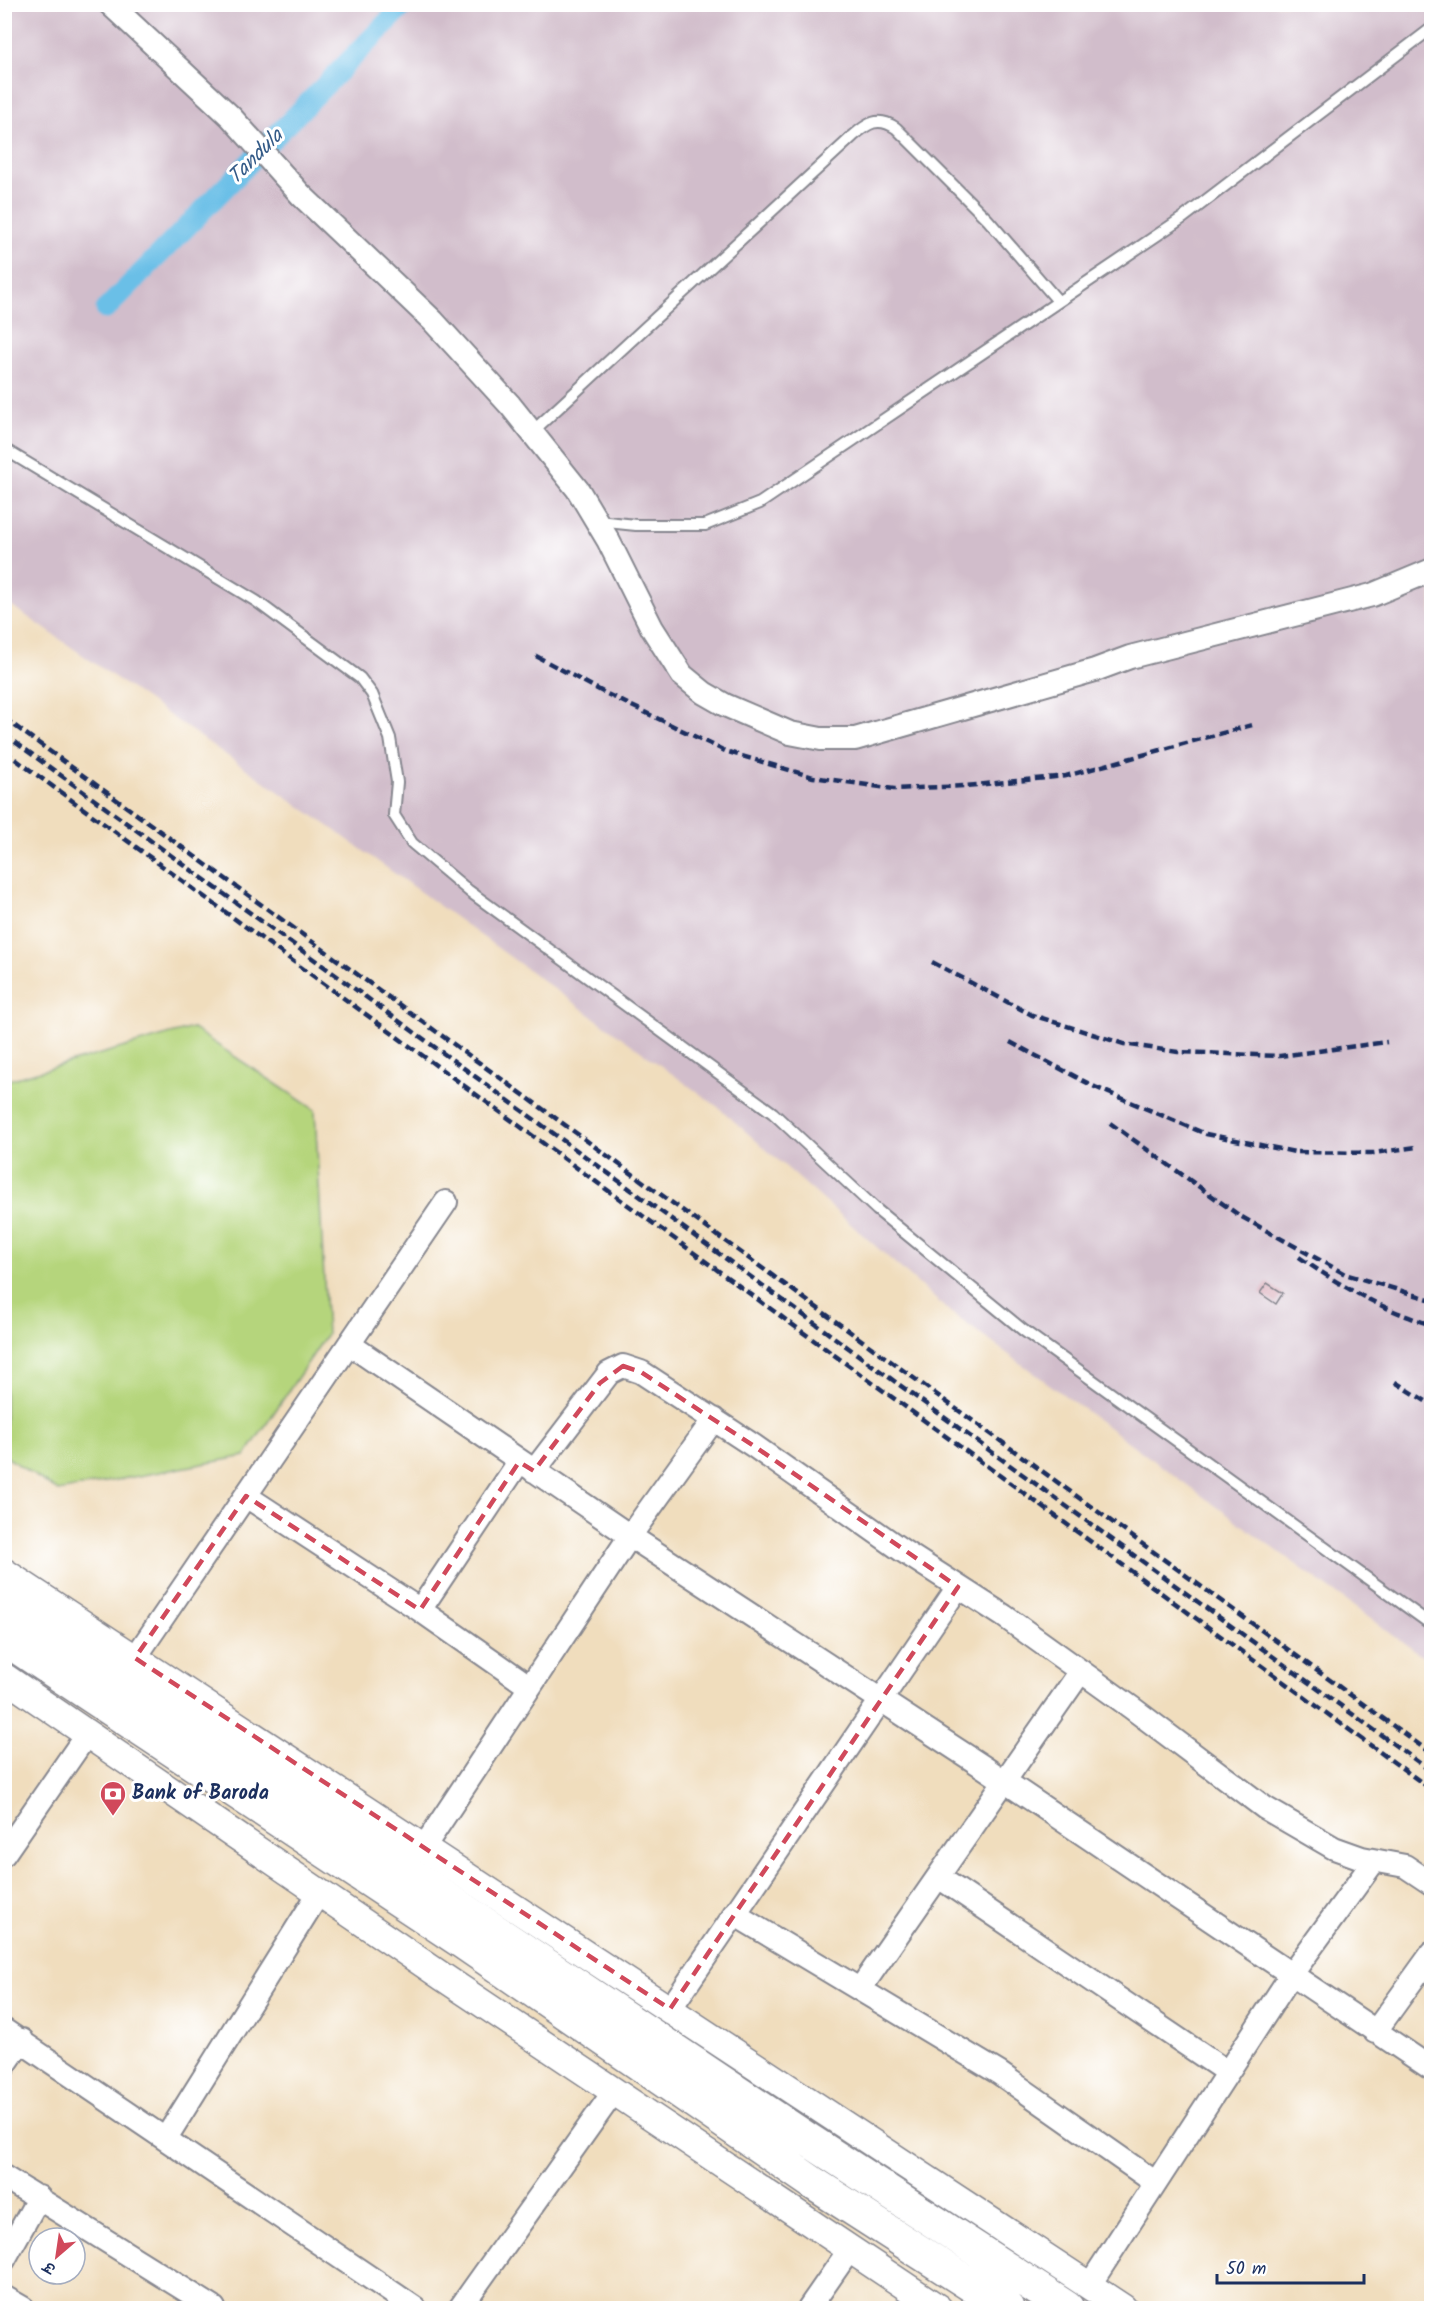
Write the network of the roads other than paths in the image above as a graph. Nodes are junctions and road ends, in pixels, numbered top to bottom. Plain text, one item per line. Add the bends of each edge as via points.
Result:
1 (110, 4) edge
2 (1431, 28) edge
3 (1058, 301) junction
4 (532, 432) junction
5 (4, 449) edge
6 (596, 521) junction
7 (1431, 570) edge
8 (446, 1202) dead end
9 (349, 1344) junction
10 (714, 1419) junction
11 (527, 1466) junction
12 (246, 1496) junction
13 (630, 1536) junction
14 (4, 1572) edge
15 (958, 1587) junction
16 (4, 1604) edge
17 (420, 1610) junction
18 (1431, 1625) edge
19 (4, 1638) edge
20 (135, 1658) junction
21 (1081, 1671) junction
22 (4, 1677) edge
23 (530, 1687) junction
24 (880, 1699) junction
25 (87, 1734) junction
26 (1004, 1781) junction
27 (424, 1847) junction
28 (4, 1854) edge
29 (1374, 1861) junction
30 (940, 1878) junction
31 (1431, 1884) edge
32 (319, 1893) junction
33 (734, 1914) junction
34 (1431, 1953) edge
35 (1291, 1975) junction
36 (555, 1987) junction
37 (860, 1989) junction
38 (670, 2009) junction
39 (1375, 2031) junction
40 (13, 2035) edge
41 (4, 2066) edge
42 (1431, 2069) edge
43 (1227, 2072) junction
44 (615, 2090) junction
45 (166, 2138) junction
46 (4, 2177) edge
47 (1156, 2183) junction
48 (39, 2197) junction
49 (850, 2249) junction
50 (4, 2260) edge
51 (4, 2297) edge
52 (1078, 2297) edge
53 (23, 2308) edge
54 (214, 2308) edge
55 (414, 2308) edge
56 (460, 2308) edge
57 (809, 2308) edge
58 (938, 2308) edge
59 (1007, 2308) edge
60 (1123, 2308) edge

1 - 4 street via 231,117 301,195 433,321
2 - 3 lane via 1184,217
3 - 4 lane via 988,220 904,136 886,121 875,121 853,136
3 - 6 lane via 760,503 705,525
4 - 6 street via 569,477
5 - 18 lane via 256,601 360,678 372,694 390,738 397,782 394,815 412,843 469,891 773,1113 877,1210 1023,1330
6 - 7 street via 652,628 682,675 704,693 755,720 790,734 821,739 855,739 1130,657 1372,595
8 - 9 street
9 - 11 street
9 - 12 street
10 - 11 street via 641,1372 631,1367 616,1368
10 - 13 street
10 - 15 street
11 - 13 street
11 - 17 street
12 - 17 street
12 - 20 street
13 - 23 street
13 - 24 street
14 - 20 street
15 - 21 street
15 - 24 street
16 - 36 highway
17 - 23 street
19 - 36 highway
20 - 27 street
21 - 26 street
21 - 29 street via 1265,1808 1334,1848
22 - 25 street
23 - 27 street
24 - 26 street
24 - 33 street
25 - 28 street
25 - 32 street
26 - 30 street
26 - 35 street
27 - 38 street
29 - 31 street via 1405,1866
29 - 35 street
30 - 37 street
30 - 43 street
32 - 44 street
32 - 45 street
33 - 37 street
33 - 38 street
34 - 39 street
35 - 39 street
35 - 43 street
36 - 52 highway
36 - 59 highway via 803,2176
37 - 47 street via 999,2073
38 - 52 street
39 - 42 street
40 - 41 street
40 - 45 street
43 - 47 street
44 - 49 street
44 - 56 street
45 - 55 street
46 - 48 street
47 - 52 street
48 - 50 street
48 - 54 street
49 - 57 street
49 - 58 street
51 - 53 street
52 - 60 street

